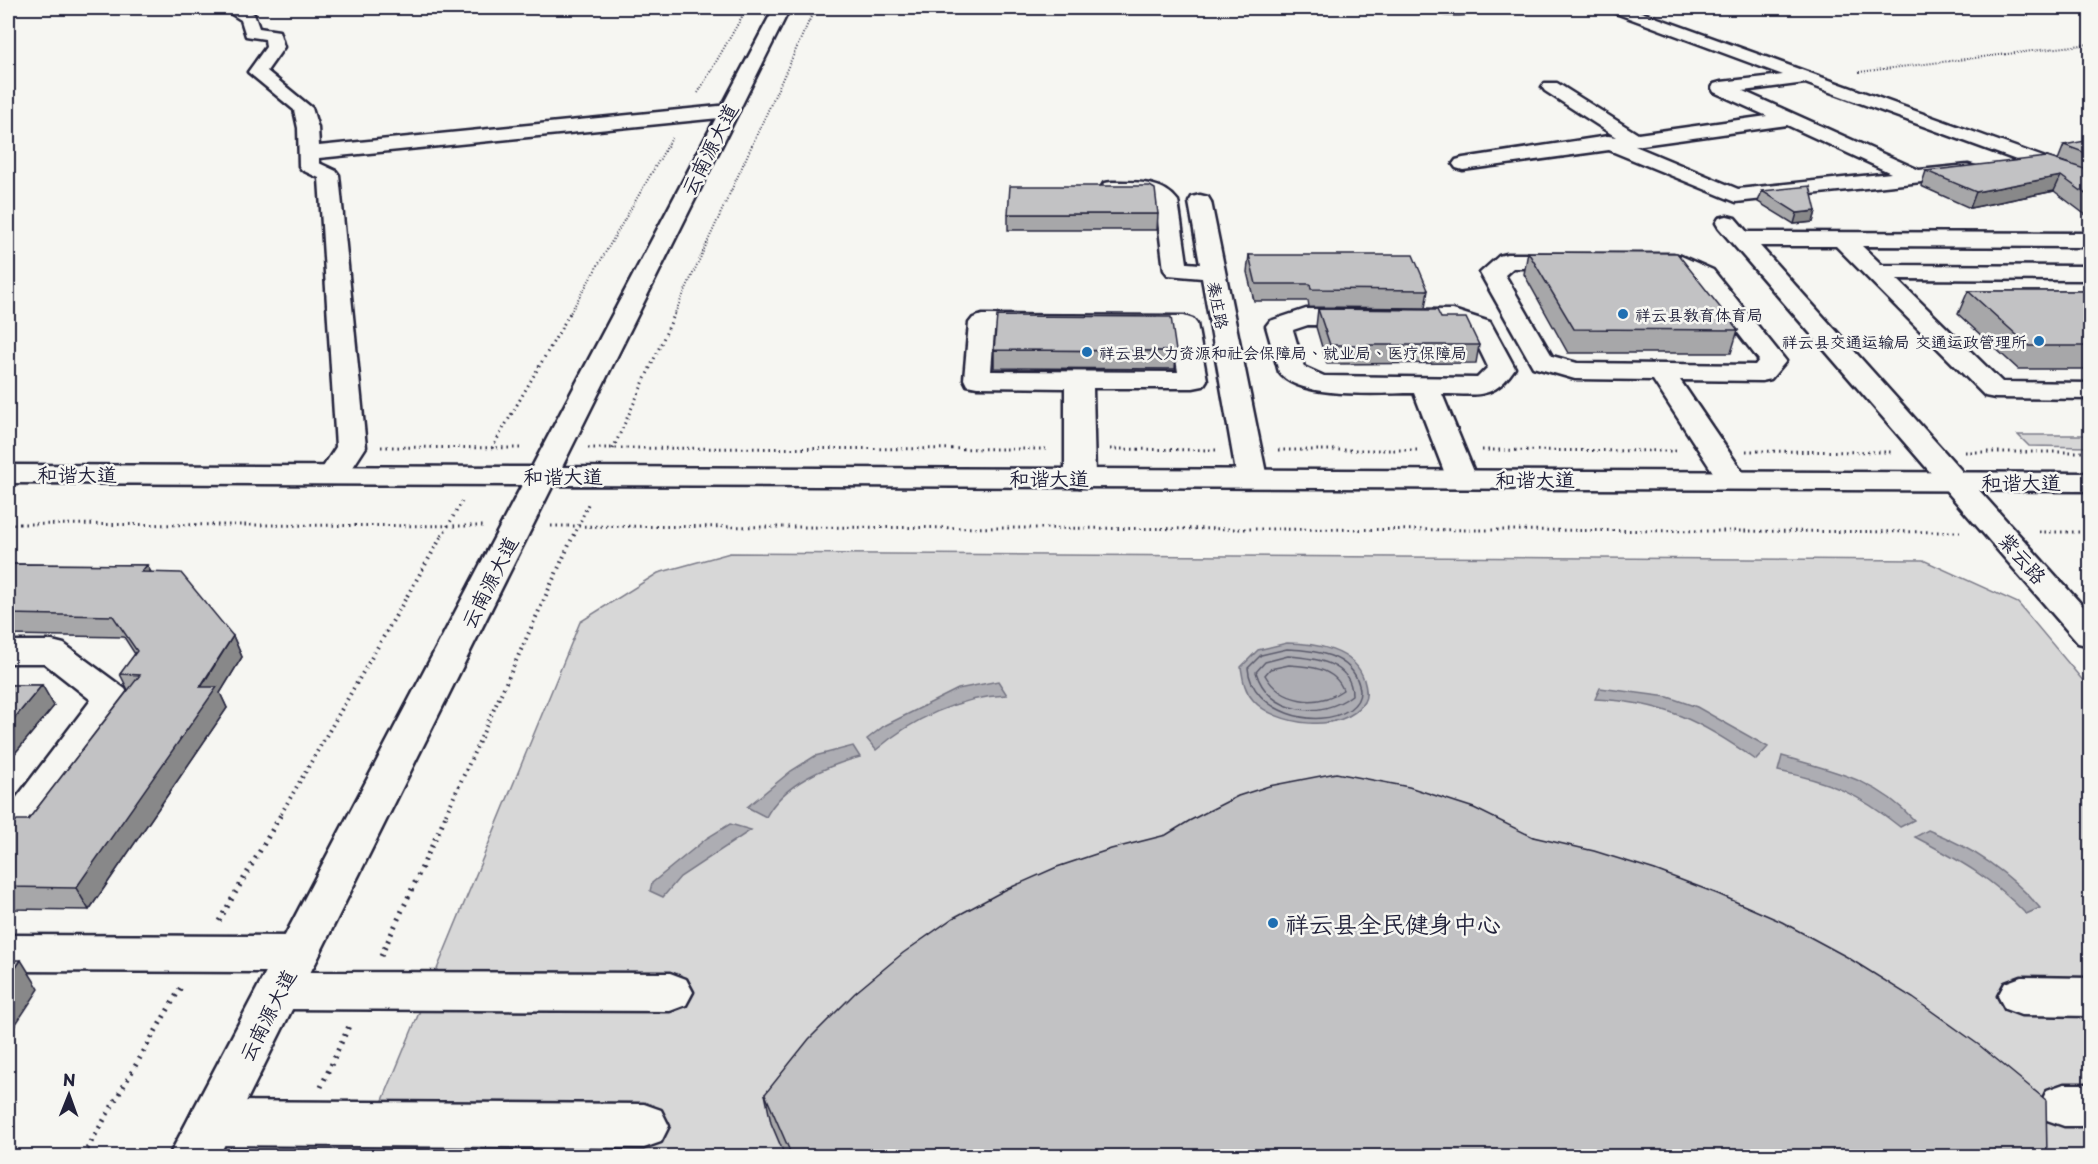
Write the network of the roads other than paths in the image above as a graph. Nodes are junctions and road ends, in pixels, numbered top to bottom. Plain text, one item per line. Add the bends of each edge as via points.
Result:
1 (230, 8) edge
2 (782, 8) edge
3 (1436, 8) edge
4 (1472, 8) edge
5 (1616, 8) edge
6 (1809, 78) junction
7 (1551, 87) dead end
8 (729, 111) junction
9 (1788, 118) junction
10 (1633, 139) junction
11 (1608, 142) junction
12 (309, 153) junction
13 (1464, 164) dead end
14 (2044, 164) junction
15 (1917, 176) junction
16 (2091, 181) edge
17 (1089, 188) edge
18 (1200, 202) dead end
19 (1843, 240) junction
20 (2091, 240) edge
21 (1213, 271) junction
22 (1876, 272) junction
23 (2091, 273) edge
24 (1662, 373) junction
25 (1078, 380) junction
26 (1425, 386) junction
27 (2091, 391) edge
28 (8, 474) edge
29 (333, 475) junction
30 (1080, 478) junction
31 (1252, 478) junction
32 (1462, 479) junction
33 (1733, 480) junction
34 (2091, 482) edge
35 (470, 487) junction
36 (595, 488) junction
37 (1965, 493) junction
38 (8, 497) edge
39 (531, 500) junction
40 (2091, 504) edge
41 (2091, 635) edge
42 (8, 652) edge
43 (8, 838) edge
44 (8, 953) edge
45 (289, 972) junction
46 (670, 992) dead end
47 (2021, 996) dead end
48 (2091, 997) edge
49 (644, 1126) dead end
50 (203, 1140) edge

1 - 12 main road via 248,17 252,32 273,35 275,47 257,72 303,108
2 - 8 main road, 云南源大道
3 - 4 main road
5 - 6 main road
6 - 9 main road via 1721,88
6 - 14 main road
7 - 10 main road
8 - 12 main road
8 - 39 main road, 云南源大道
9 - 10 main road
9 - 15 main road
10 - 11 main road
11 - 13 main road
11 - 15 main road via 1736,196
12 - 29 main road via 309,166 329,175 351,447
14 - 15 main road
14 - 16 main road
17 - 21 main road via 1146,188 1167,201 1176,270
18 - 21 main road, 秦庄路
19 - 20 main road
19 - 22 main road
19 - 37 main road, 紫云路 via 1735,231
21 - 31 main road, 秦庄路
22 - 23 main road
22 - 27 main road via 1995,390
24 - 24 main road via 1762,373 1773,361 1706,275 1673,261 1506,261 1492,273 1542,361 1575,371
24 - 33 main road
25 - 25 main road via 977,379 982,323 1184,324 1193,380
25 - 30 main road
26 - 26 main road via 1484,386 1502,368 1481,327 1453,318 1306,317 1279,326 1292,372 1320,384
26 - 32 main road
28 - 29 main road, 和谐大道
29 - 35 main road, 和谐大道
30 - 31 main road, 和谐大道
30 - 36 main road, 和谐大道
31 - 32 main road, 和谐大道
32 - 33 main road, 和谐大道
33 - 37 main road, 和谐大道
34 - 37 main road, 和谐大道
35 - 38 main road, 和谐大道
35 - 39 main road, 和谐大道
36 - 37 main road, 和谐大道
36 - 39 main road, 和谐大道
37 - 40 main road, 和谐大道
37 - 41 main road, 紫云路
39 - 45 main road, 云南源大道
42 - 43 main road via 52,652 112,698
44 - 45 main road via 200,954
45 - 46 main road via 366,990
45 - 50 main road, 云南源大道
47 - 48 main road
49 - 50 main road via 304,1124

